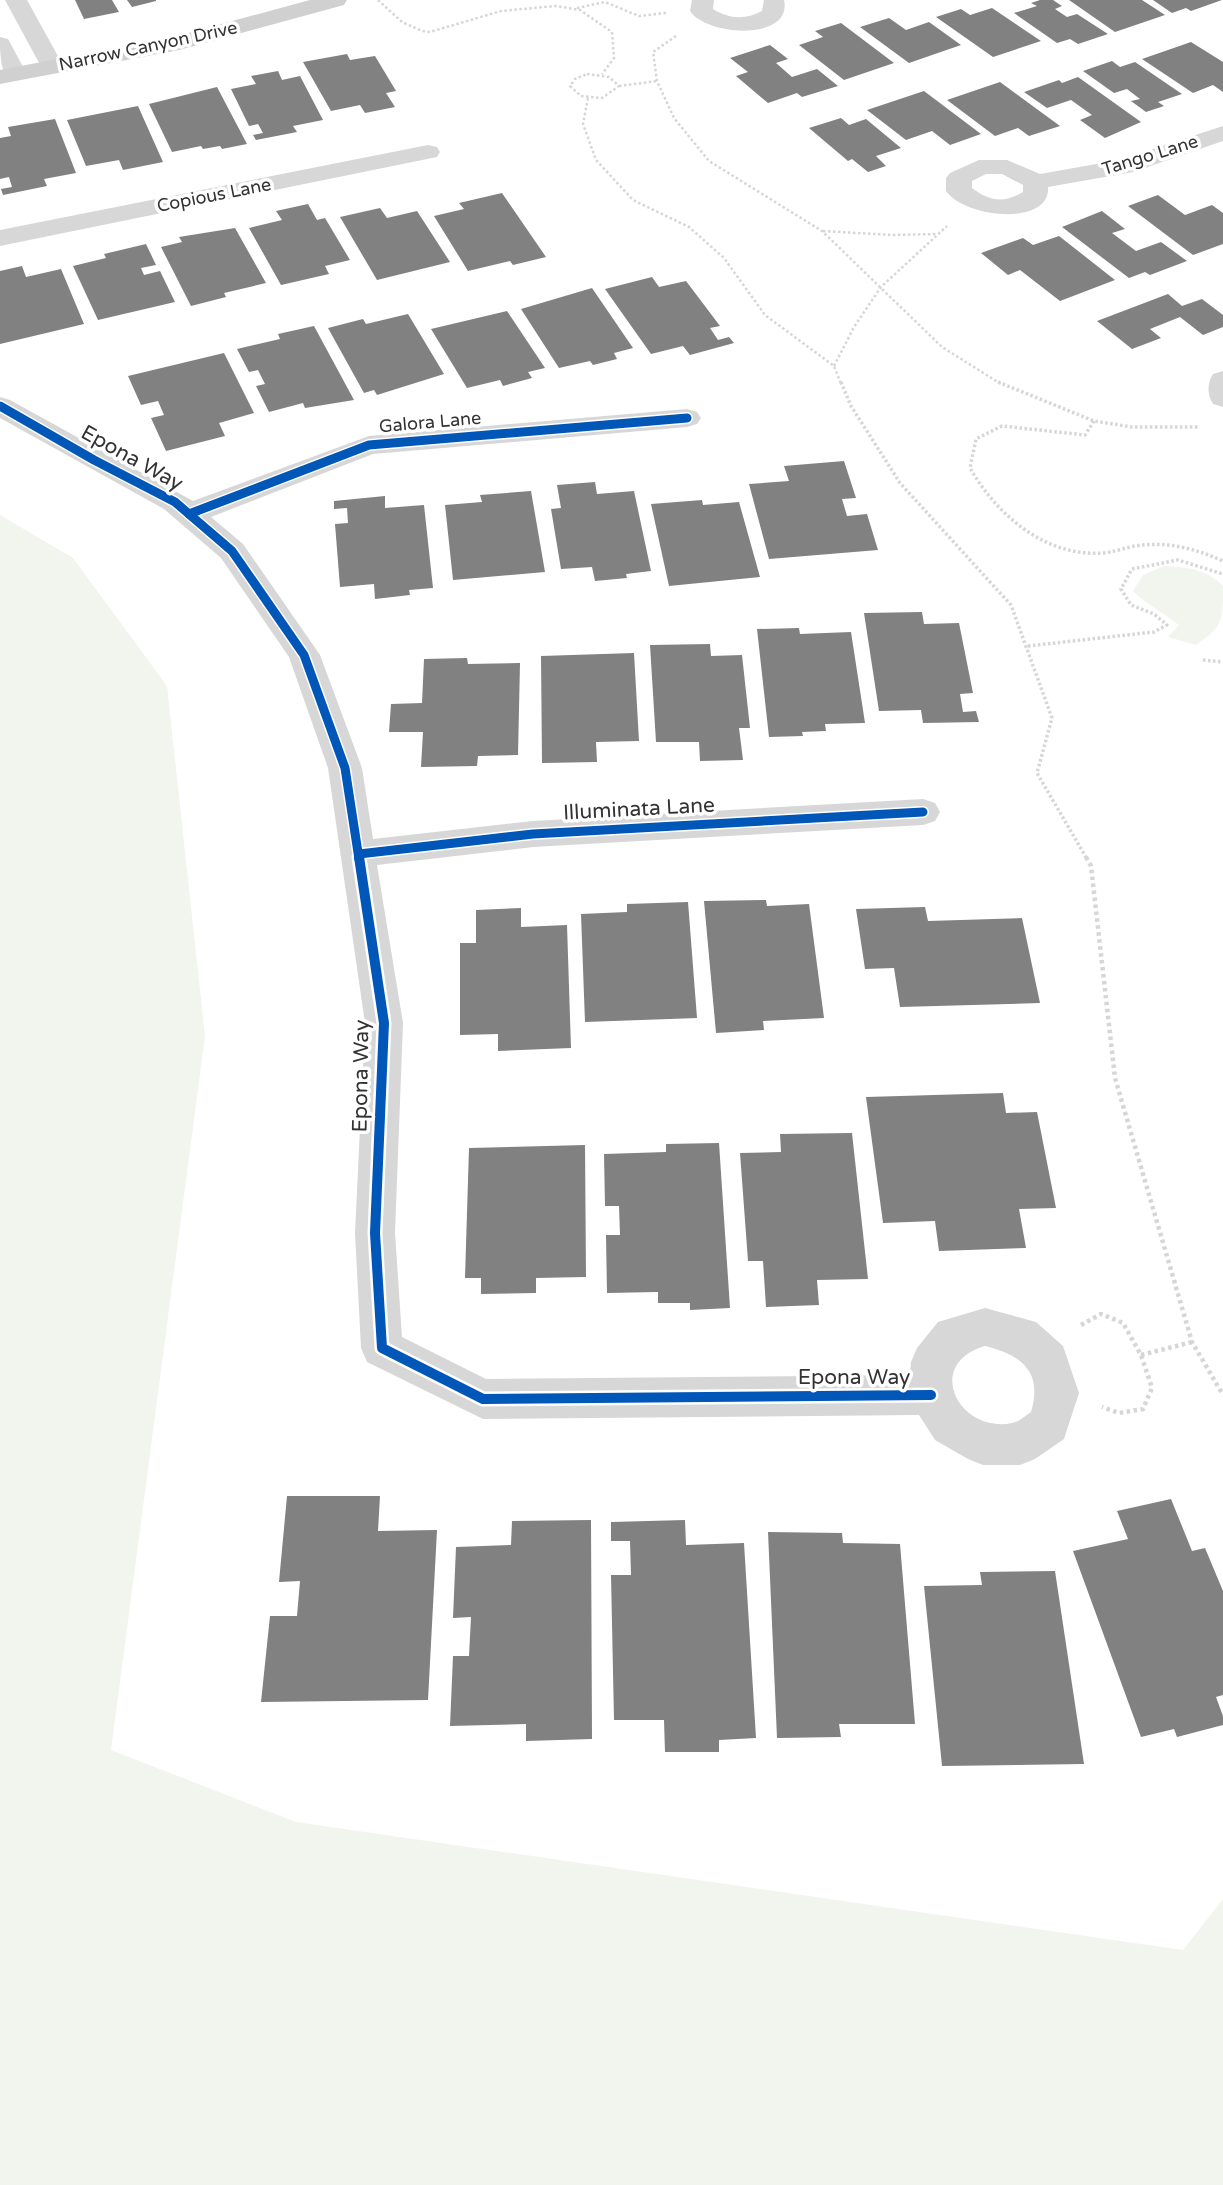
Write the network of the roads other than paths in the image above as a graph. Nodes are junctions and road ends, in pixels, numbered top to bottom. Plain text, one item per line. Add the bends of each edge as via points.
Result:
1 (16, 0) edge
2 (336, 0) edge
3 (778, 1) edge
4 (706, 10) edge
5 (0, 44) edge
6 (52, 67) junction
7 (7, 76) edge
8 (1223, 133) edge
9 (428, 152) dead end
10 (1035, 182) junction
11 (0, 237) edge
12 (1223, 380) edge
13 (1223, 398) edge
14 (0, 406) edge
15 (687, 418) dead end
16 (189, 514) junction
17 (923, 812) dead end
18 (359, 854) junction
19 (931, 1395) junction

1 - 6 street
2 - 6 street, Narrow Canyon Drive via 179,43
3 - 4 street via 773,14 759,23 736,25
5 - 7 street
6 - 7 street, Narrow Canyon Drive
8 - 10 street, Tango Lane via 1124,167
9 - 11 street, Copious Lane
10 - 10 street via 1020,170 997,165 974,168 959,178 959,191 974,203 998,209 1022,206 1036,195
12 - 13 street
14 - 16 street, Epona Way
15 - 16 street, Galora Lane via 369,445
16 - 18 street, Epona Way via 232,551 304,654 345,768
17 - 18 street, Illuminata Lane via 533,834
18 - 19 street, Epona Way via 384,1023 374,1233 382,1348 483,1399
19 - 19 street, Epona Way via 950,1426 983,1444 1020,1444 1049,1425 1053,1377 1021,1336 985,1327 953,1336 932,1362

